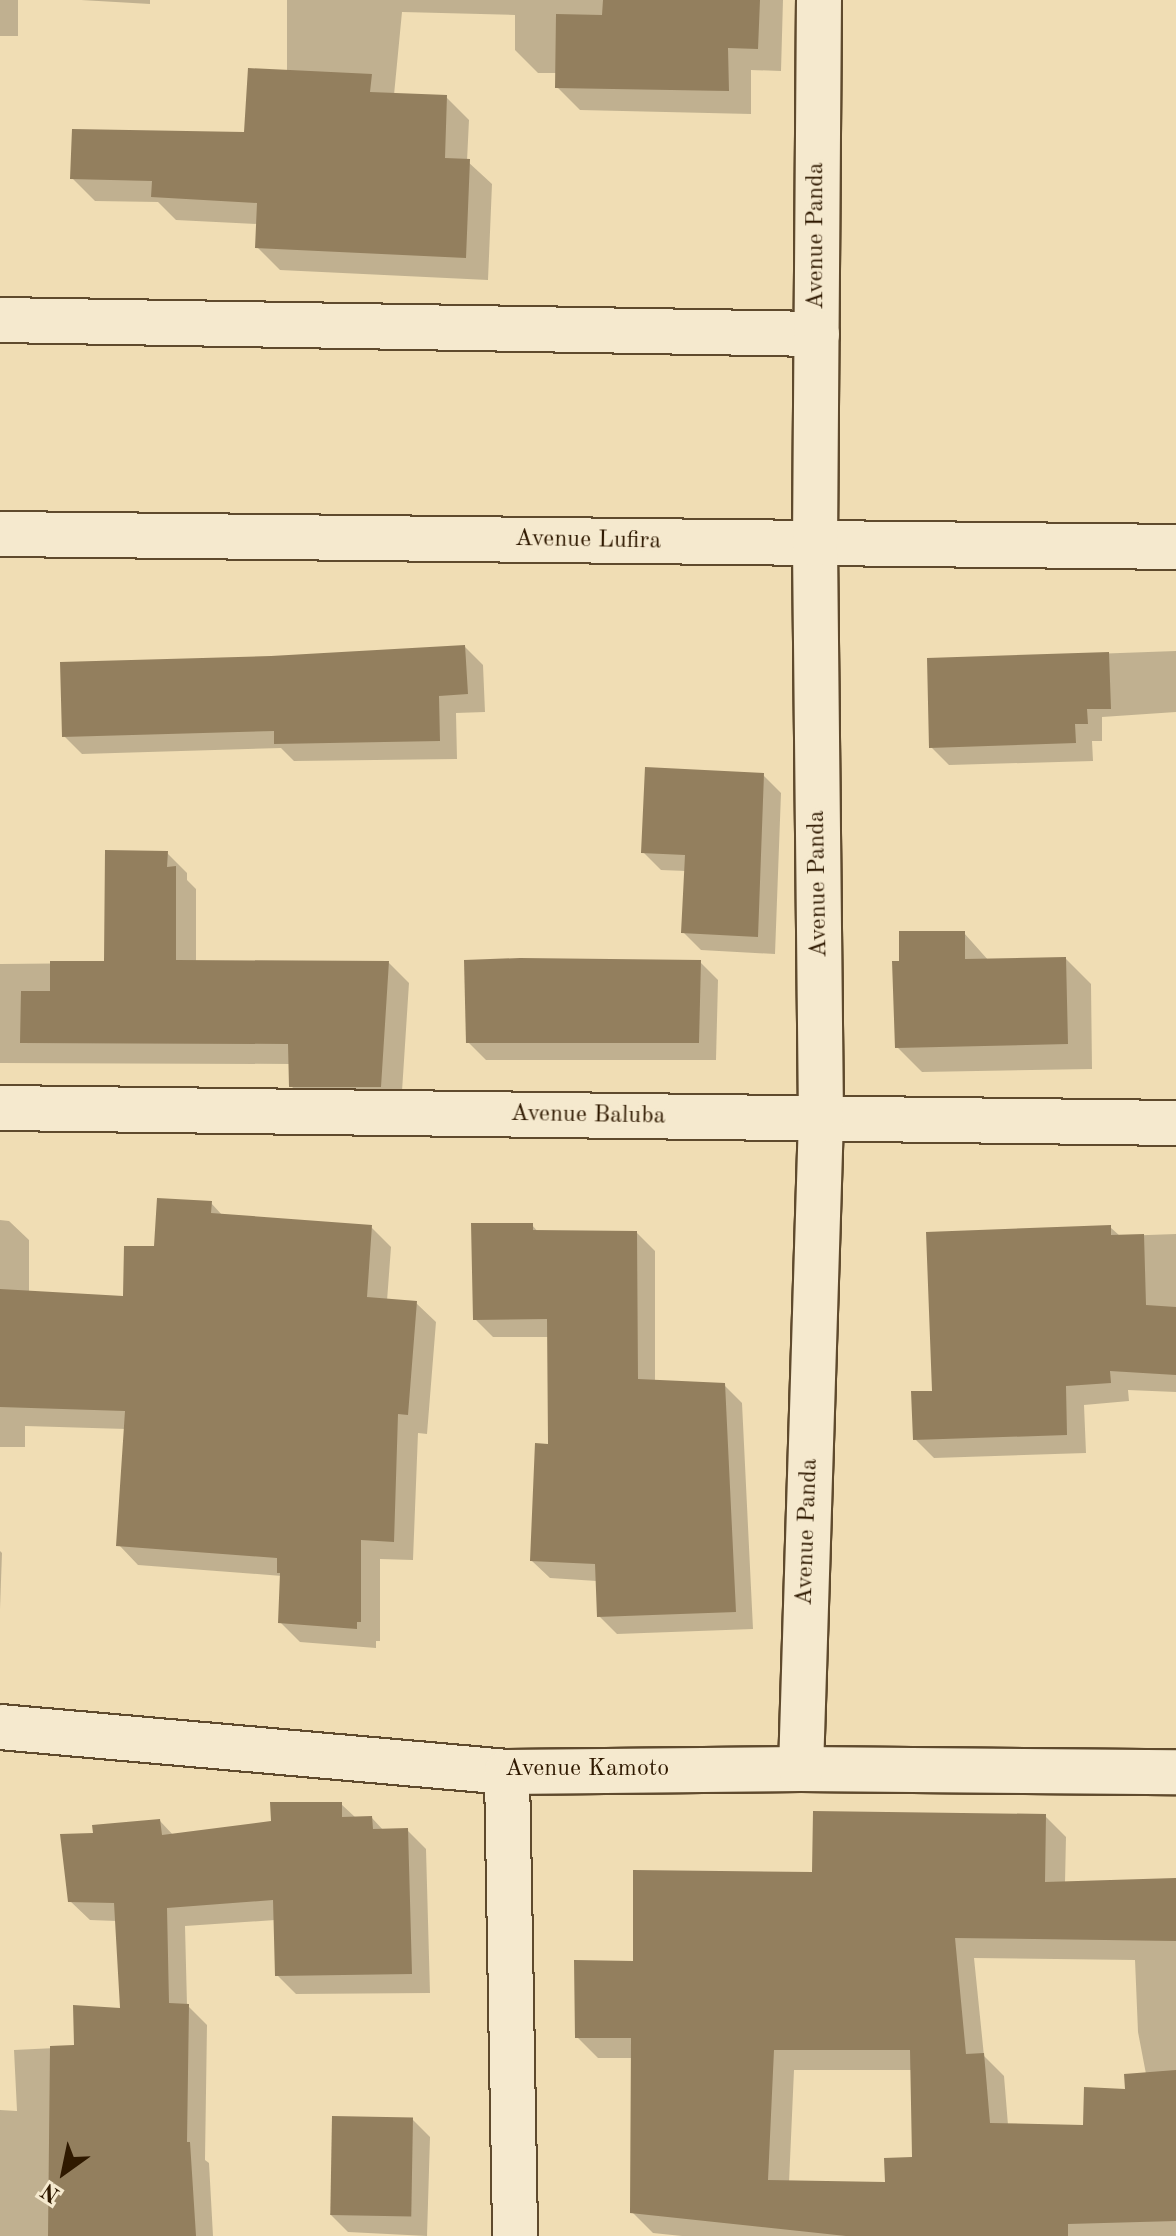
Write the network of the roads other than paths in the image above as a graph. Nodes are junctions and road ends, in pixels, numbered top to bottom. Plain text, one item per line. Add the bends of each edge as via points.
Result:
1 (819, 0) edge
2 (0, 320) edge
3 (817, 334) junction
4 (0, 534) edge
5 (815, 544) junction
6 (1176, 547) edge
7 (0, 1108) edge
8 (821, 1119) junction
9 (1176, 1123) edge
10 (0, 1727) edge
11 (801, 1769) junction
12 (507, 1772) junction
13 (1176, 1772) edge
14 (515, 2236) edge

1 - 3 street, Avenue Panda
2 - 3 street
3 - 5 street, Avenue Panda
4 - 5 street, Avenue Lufira
5 - 6 street, Avenue Lufira
5 - 8 street, Avenue Panda
7 - 8 street, Avenue Baluba
8 - 9 street, Avenue Baluba
8 - 11 street, Avenue Panda
10 - 12 street, Avenue Kamoto
11 - 12 street, Avenue Kamoto
11 - 13 street, Avenue Kamoto
12 - 14 street

